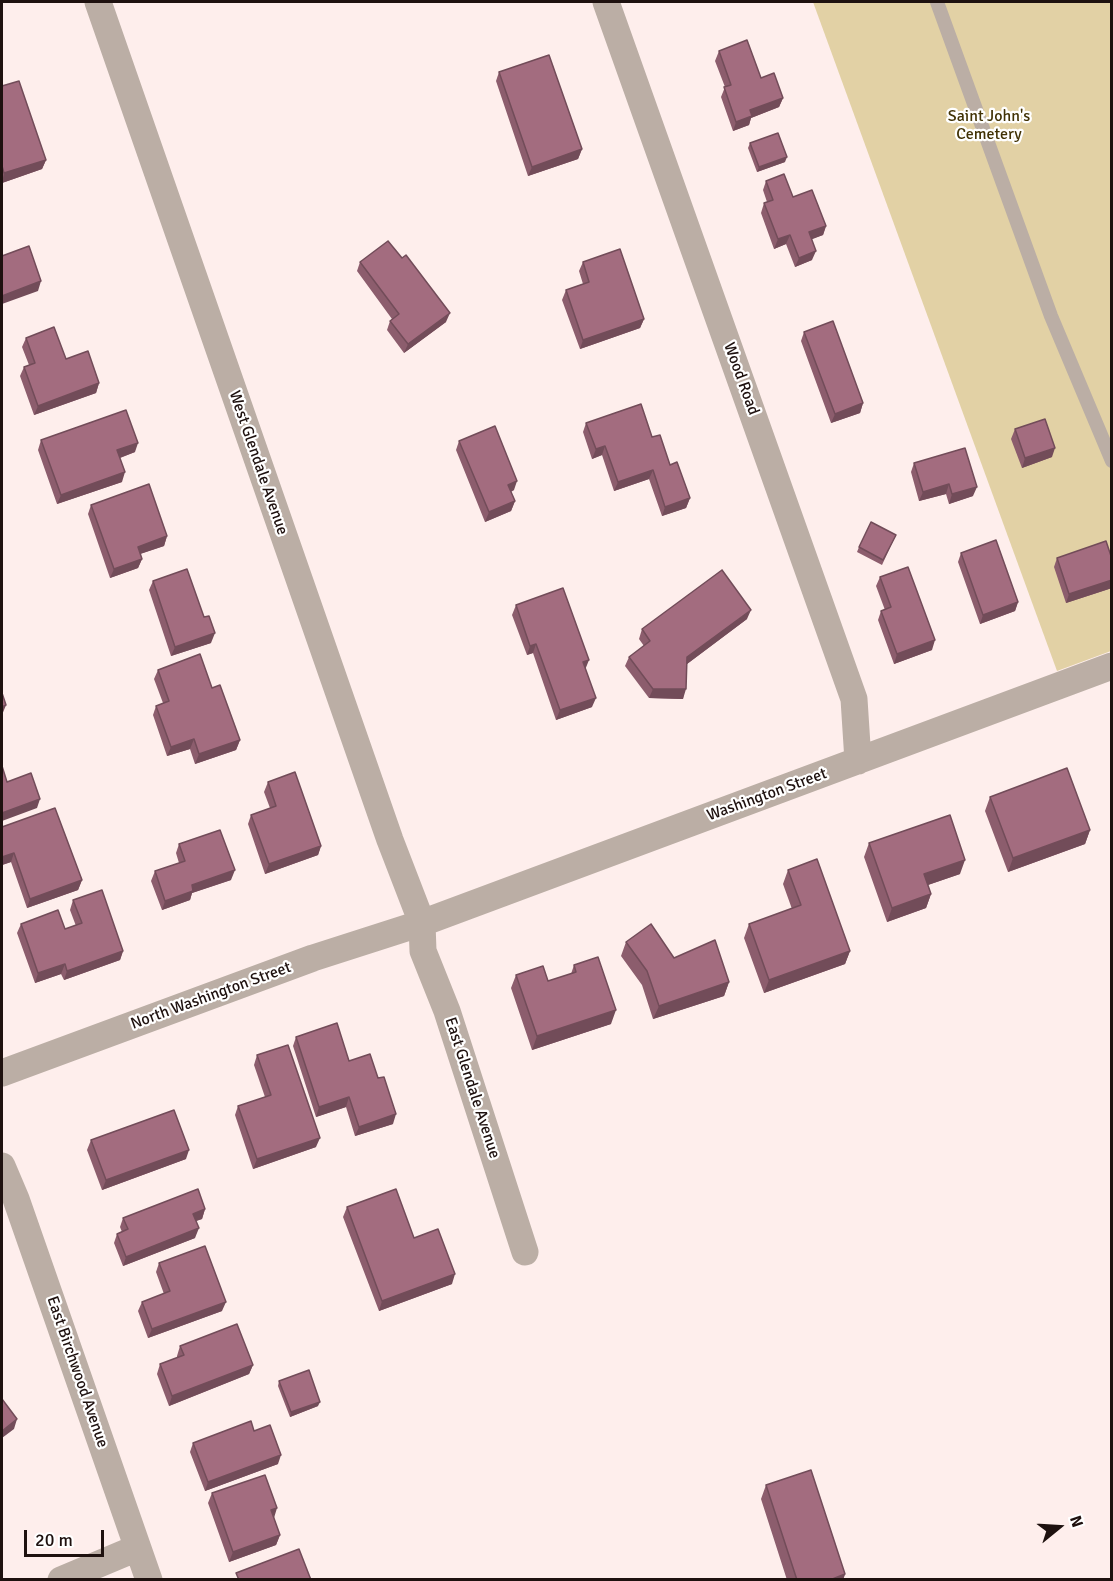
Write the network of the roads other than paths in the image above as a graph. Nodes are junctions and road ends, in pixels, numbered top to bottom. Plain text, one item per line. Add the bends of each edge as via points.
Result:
1 (98, 2) edge
2 (606, 2) edge
3 (937, 2) edge
4 (1112, 461) edge
5 (1112, 666) edge
6 (858, 761) junction
7 (422, 923) junction
8 (2, 1073) edge
9 (2, 1166) edge
10 (525, 1252) dead end
11 (137, 1548) junction
12 (61, 1580) edge
13 (149, 1580) edge

1 - 7 street, West Glendale Avenue
2 - 6 street, Wood Road via 854,699
3 - 4 lane via 1051,316
5 - 6 street, Washington Street
6 - 7 street, Washington Street
7 - 8 street, North Washington Street via 313,958
7 - 10 street, East Glendale Avenue via 423,951 447,1011
9 - 11 street, East Birchwood Avenue
11 - 12 street
11 - 13 street, East Birchwood Avenue

